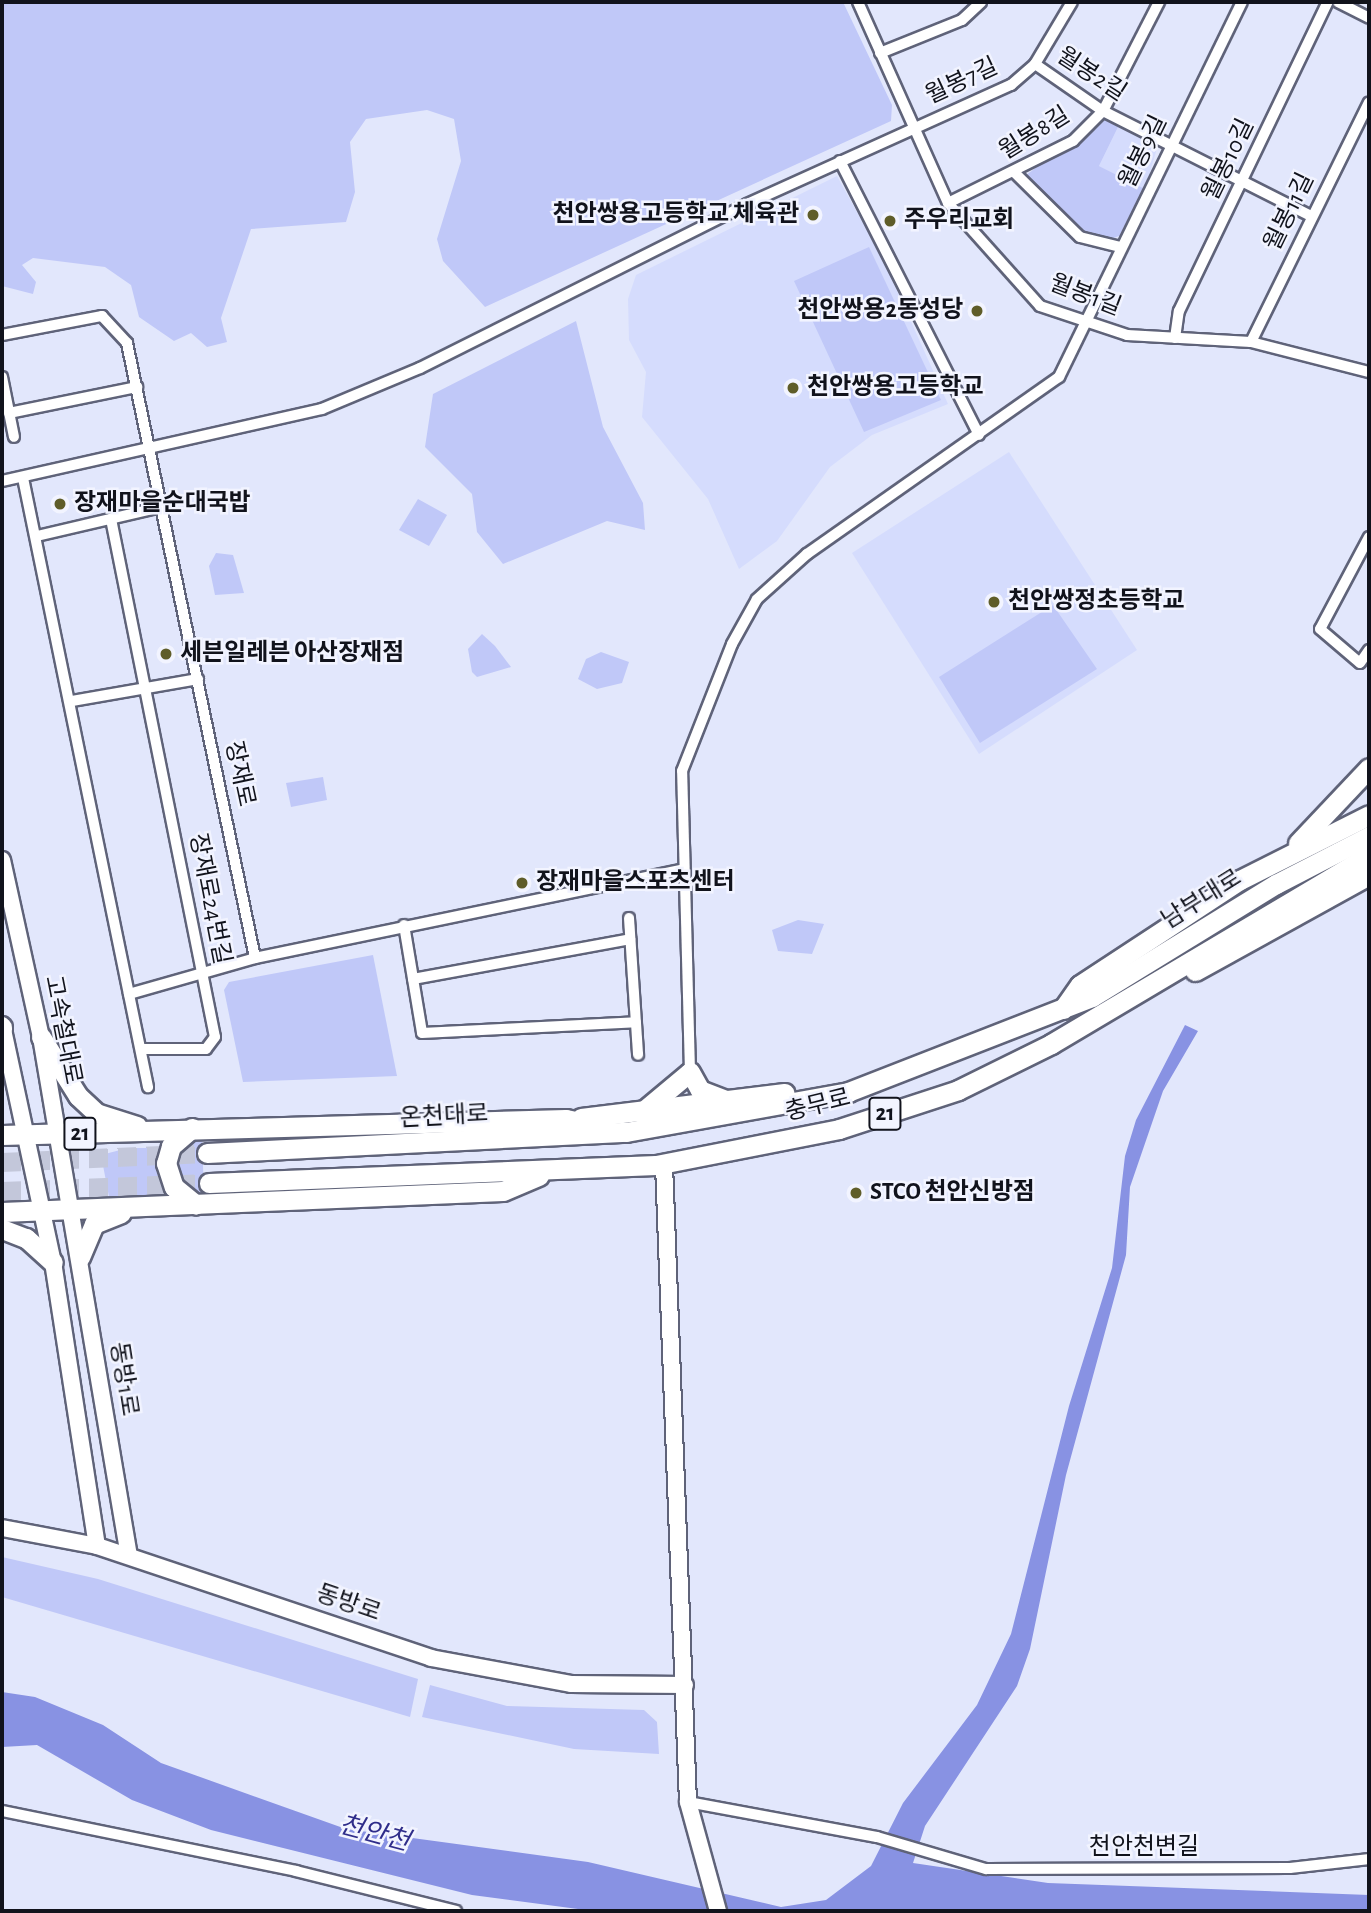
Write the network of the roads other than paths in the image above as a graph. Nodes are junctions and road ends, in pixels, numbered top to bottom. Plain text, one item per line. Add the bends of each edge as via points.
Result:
1 (858, 2) edge
2 (981, 2) edge
3 (1072, 2) edge
4 (1159, 2) edge
5 (1242, 2) edge
6 (1328, 2) edge
7 (1338, 2) edge
8 (1369, 18) edge
9 (880, 53) junction
10 (1035, 64) junction
11 (1369, 102) edge
12 (1103, 111) junction
13 (913, 127) junction
14 (1170, 146) junction
15 (840, 161) junction
16 (1015, 173) junction
17 (1242, 183) junction
18 (948, 203) junction
19 (1311, 216) junction
20 (1120, 247) junction
21 (1090, 325) junction
22 (2, 335) edge
23 (1175, 338) junction
24 (1251, 342) junction
25 (1369, 372) edge
26 (2, 377) edge
27 (137, 387) junction
28 (9, 413) junction
29 (979, 435) junction
30 (14, 437) dead end
31 (150, 449) junction
32 (23, 478) junction
33 (2, 481) edge
34 (162, 507) junction
35 (111, 519) junction
36 (37, 536) junction
37 (1369, 537) edge
38 (1369, 650) edge
39 (198, 679) junction
40 (145, 689) junction
41 (72, 701) junction
42 (1369, 768) edge
43 (1369, 815) edge
44 (1369, 836) edge
45 (1292, 849) junction
46 (1369, 855) edge
47 (2, 860) edge
48 (683, 869) junction
49 (1369, 875) edge
50 (1369, 881) edge
51 (1333, 893) junction
52 (629, 918) dead end
53 (404, 925) junction
54 (630, 939) junction
55 (255, 958) junction
56 (202, 973) junction
57 (413, 979) junction
58 (129, 994) junction
59 (1063, 1010) junction
60 (1089, 1020) junction
61 (636, 1022) junction
62 (2, 1027) edge
63 (41, 1037) junction
64 (141, 1049) junction
65 (638, 1055) dead end
66 (690, 1072) junction
67 (148, 1087) dead end
68 (848, 1092) junction
69 (735, 1101) junction
70 (641, 1113) junction
71 (566, 1119) junction
72 (683, 1126) joint
73 (192, 1128) junction
74 (158, 1131) junction
75 (626, 1132) junction
76 (2, 1135) edge
77 (26, 1135) junction
78 (59, 1135) junction
79 (207, 1153) tunnel mouth
80 (664, 1164) junction
81 (549, 1171) junction
82 (209, 1183) tunnel mouth
83 (196, 1205) junction
84 (155, 1206) junction
85 (41, 1209) junction
86 (72, 1210) junction
87 (2, 1212) edge
88 (2, 1229) edge
89 (80, 1257) junction
90 (53, 1262) junction
91 (2, 1528) edge
92 (97, 1545) junction
93 (129, 1556) junction
94 (685, 1685) junction
95 (689, 1809) junction
96 (2, 1811) edge
97 (1369, 1859) edge
98 (456, 1911) edge
99 (718, 1911) edge

1 - 9 street, 월봉1길
2 - 9 street via 950,26
3 - 10 street, 월봉7길
4 - 12 street, 월봉8길
5 - 14 street, 월봉9길
6 - 17 street, 월봉10길
7 - 8 street
9 - 13 street, 월봉1길
10 - 12 street, 월봉2길
10 - 13 street, 월봉7길 via 1011,85
11 - 19 street, 월봉11길
12 - 14 street, 월봉2길
12 - 16 street, 월봉8길 via 1073,141
13 - 15 street, 월봉7길
13 - 18 street, 월봉1길
14 - 17 street, 월봉2길
14 - 20 street, 월봉9길
15 - 29 street
15 - 31 street, 월봉7길 via 420,368 322,409
16 - 18 street, 월봉8길
16 - 20 street via 1080,237
17 - 19 street, 월봉2길
17 - 23 street, 월봉10길 via 1180,311
18 - 21 street, 월봉1길 via 1040,306
19 - 24 street, 월봉11길
20 - 21 street, 월봉9길
21 - 23 street, 월봉1길
21 - 29 street, 월봉9길 via 1059,377
22 - 27 street, 장재로 via 102,316 127,343
23 - 24 street, 월봉1길
24 - 25 street, 월봉1길
26 - 28 street
27 - 28 street
27 - 31 street, 장재로
28 - 30 street
29 - 48 street, 월봉9길 via 817,546 757,599 682,771
31 - 32 street
31 - 34 street, 장재로
32 - 33 street
32 - 36 street
34 - 35 street
34 - 39 street, 장재로
35 - 36 street
35 - 40 street, 장재로24번길
36 - 41 street
37 - 38 street via 1320,629 1360,663
39 - 40 street
39 - 55 street, 장재로
40 - 41 street
40 - 56 street, 장재로24번길
41 - 58 street
42 - 45 highway
43 - 45 highway
44 - 59 highway, 남부대로 / 21
45 - 59 highway via 1080,985
46 - 60 highway, 남부대로
47 - 63 street, 고속철대로
48 - 53 street
48 - 66 street, 월봉9길
49 - 51 highway
50 - 51 street
51 - 60 highway via 1105,1023
52 - 54 street
53 - 55 street
53 - 57 street
54 - 57 street
54 - 61 street
55 - 56 street
56 - 58 street
56 - 64 street, 장재로24번길 via 212,1048
57 - 61 street via 422,1033
58 - 64 street
59 - 68 highway, 충무로 / 21
60 - 80 highway, 충무로 / 21 via 958,1090 839,1129
61 - 65 street
62 - 77 street
63 - 74 highway via 78,1096 96,1113
63 - 78 street, 고속철대로
64 - 67 street
66 - 69 highway via 700,1090
66 - 70 highway
68 - 69 highway
68 - 72 highway, 충무로 / 21
69 - 70 highway
70 - 71 highway
71 - 73 highway, 21
71 - 75 highway, 21
72 - 75 highway, 온천대로 / 21
73 - 74 highway, 21
73 - 83 highway via 172,1146 166,1163 174,1187
74 - 78 highway, 21
75 - 79 highway, 온천대로
76 - 77 highway, 21
77 - 78 highway, 21
77 - 85 street
78 - 86 street, 고속철대로
80 - 81 highway, 21
80 - 94 street
81 - 82 highway, 21
81 - 83 highway, 21 via 503,1191
83 - 84 highway, 21
84 - 86 highway, 21
84 - 89 highway via 94,1224
85 - 86 highway, 21
85 - 87 highway, 21
85 - 90 street, 동방1로
86 - 89 street, 동방1로
88 - 90 highway via 26,1238
89 - 93 street, 동방1로
90 - 92 street, 동방1로
91 - 92 street, 동방로
92 - 93 street, 동방로
93 - 94 street, 동방로 via 431,1658 571,1684
94 - 95 street
95 - 97 street, 천안천변길 via 877,1837 986,1869 1290,1868
95 - 99 street
96 - 98 street via 296,1871

